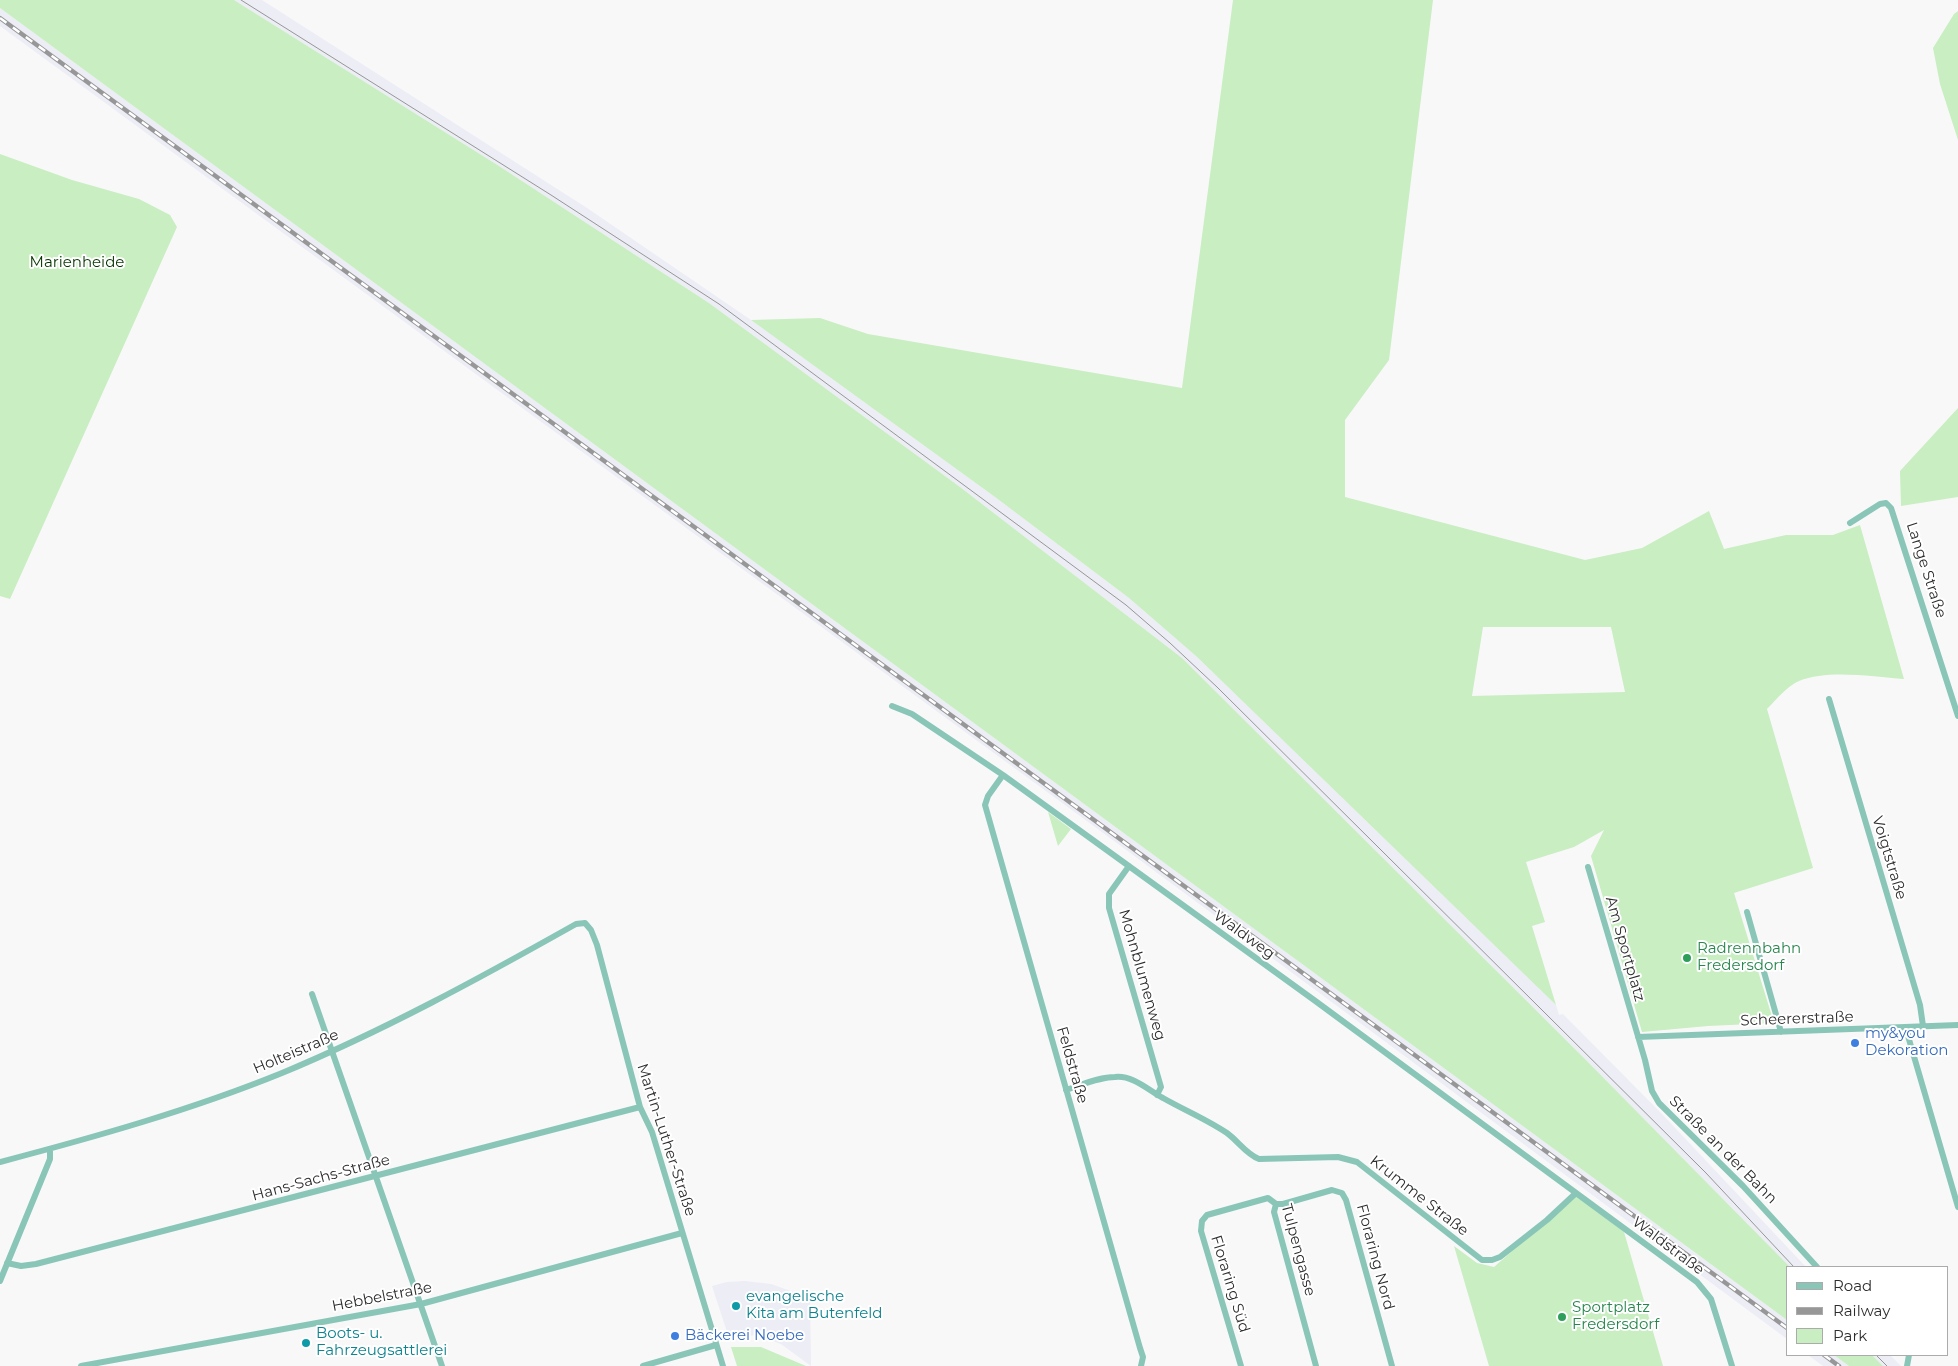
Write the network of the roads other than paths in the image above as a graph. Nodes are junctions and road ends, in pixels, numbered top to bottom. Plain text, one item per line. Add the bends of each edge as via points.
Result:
1 (1850, 524) dead end
2 (1829, 699) dead end
3 (892, 706) dead end
4 (1958, 716) edge
5 (1003, 775) junction
6 (1128, 866) junction
7 (1588, 867) dead end
8 (1747, 912) dead end
9 (585, 923) joint
10 (312, 994) dead end
11 (1958, 1025) edge
12 (1922, 1026) junction
13 (1907, 1027) junction
14 (1781, 1032) junction
15 (1638, 1037) junction
16 (331, 1052) junction
17 (1066, 1090) junction
18 (1157, 1095) junction
19 (640, 1107) junction
20 (50, 1149) junction
21 (0, 1162) edge
22 (376, 1176) junction
23 (1576, 1193) junction
24 (1268, 1198) joint
25 (1276, 1204) junction
26 (1958, 1207) edge
27 (682, 1233) junction
28 (8, 1263) junction
29 (1816, 1266) edge
30 (0, 1281) edge
31 (421, 1304) junction
32 (716, 1345) junction
33 (81, 1366) edge
34 (442, 1366) edge
35 (643, 1366) edge
36 (723, 1366) edge
37 (1141, 1366) edge
38 (1241, 1366) edge
39 (1316, 1366) edge
40 (1392, 1366) edge
41 (1732, 1366) edge

1 - 4 street, Lange Straße via 1880,504 1886,503 1891,508
2 - 12 street, Voigtstraße via 1920,1005
3 - 5 street, Waldweg via 912,714
5 - 6 street, Waldweg
5 - 17 street, Feldstraße via 985,805
6 - 18 street, Mohnblumenweg via 1109,894 1109,908 1162,1087
6 - 23 street, Waldweg
7 - 15 street, Am Sportplatz
8 - 14 street
9 - 16 street, Holteistraße via 576,924 480,977
9 - 19 street, Martin-Luther-Straße via 597,945
10 - 16 street
11 - 12 street, Scheererstraße
12 - 13 street, Scheererstraße
13 - 14 street, Scheererstraße
13 - 26 street
14 - 15 street, Scheererstraße
15 - 29 street, Straße an der Bahn via 1658,1103 1742,1186
16 - 20 street, Holteistraße via 197,1105
16 - 22 street
17 - 18 street, Krumme Straße via 1115,1076 1134,1080
17 - 37 street, Feldstraße via 1143,1357
18 - 23 street, Krumme Straße via 1208,1120 1259,1159 1338,1157 1356,1162 1482,1260 1500,1257
19 - 22 street, Hans-Sachs-Straße
19 - 27 street, Martin-Luther-Straße via 652,1132
20 - 21 street, Holteistraße
20 - 28 street via 50,1159
22 - 28 street, Hans-Sachs-Straße via 36,1264 21,1266
22 - 31 street
23 - 41 street, Waldstraße via 1705,1290 1711,1299
24 - 25 street, Tulpengasse
24 - 38 street, Floraring Süd via 1207,1214 1202,1221 1201,1230
25 - 39 street, Tulpengasse via 1274,1212
25 - 40 street, Floraring Nord via 1332,1190 1342,1193
27 - 31 street, Hebbelstraße
27 - 32 street, Martin-Luther-Straße
28 - 30 street
31 - 33 street, Hebbelstraße
31 - 34 street
32 - 35 street
32 - 36 street, Martin-Luther-Straße

